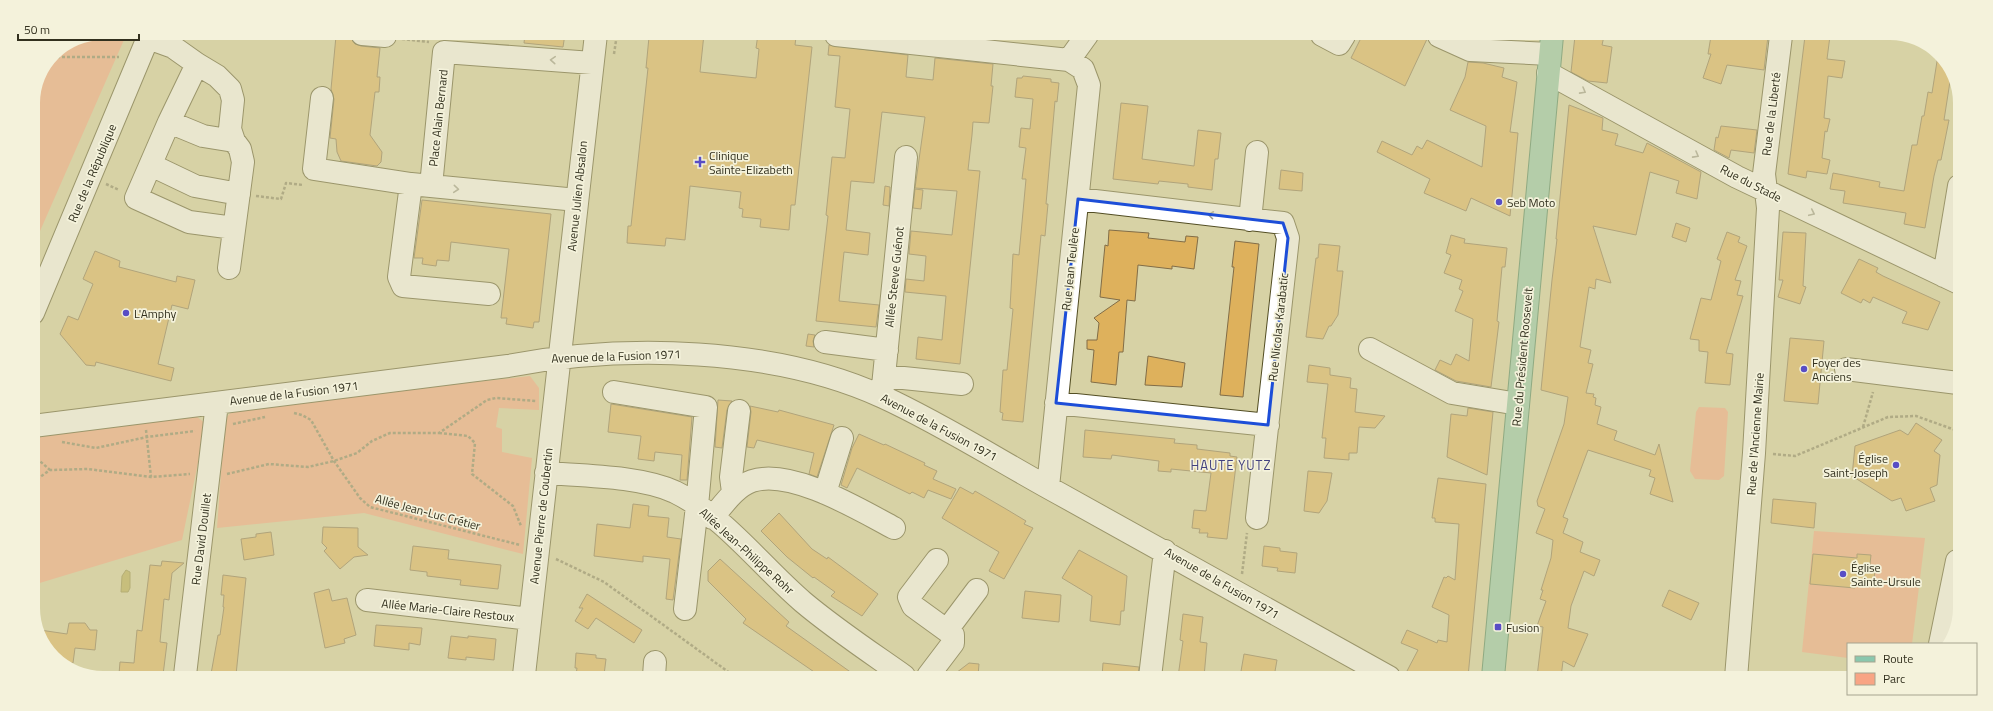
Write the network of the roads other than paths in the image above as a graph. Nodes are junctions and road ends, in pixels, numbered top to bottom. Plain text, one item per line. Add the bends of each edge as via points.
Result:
1 (147, 40) edge
2 (159, 40) edge
3 (595, 40) edge
4 (875, 40) edge
5 (1083, 40) edge
6 (1330, 40) edge
7 (1342, 40) edge
8 (1448, 40) edge
9 (1781, 40) edge
10 (1550, 54) edge
11 (1069, 60) junction
12 (592, 63) junction
13 (197, 64) junction
14 (322, 98) dead end
15 (169, 122) junction
16 (234, 141) junction
17 (1257, 152) dead end
18 (906, 157) dead end
19 (150, 165) junction
20 (421, 185) junction
21 (1765, 191) junction
22 (239, 194) junction
23 (1078, 199) junction
24 (577, 200) junction
25 (1250, 220) junction
26 (234, 228) junction
27 (1953, 256) edge
28 (229, 268) dead end
29 (1951, 280) edge
30 (489, 294) dead end
31 (40, 295) edge
32 (825, 342) dead end
33 (1370, 349) dead end
34 (886, 350) junction
35 (559, 357) junction
36 (1846, 369) dead end
37 (1953, 382) edge
38 (962, 384) dead end
39 (883, 386) junction
40 (614, 392) dead end
41 (217, 403) junction
42 (1056, 403) junction
43 (1518, 404) junction
44 (739, 411) dead end
45 (40, 425) edge
46 (1268, 425) junction
47 (842, 438) dead end
48 (546, 472) junction
49 (1048, 487) junction
50 (733, 492) junction
51 (825, 493) junction
52 (705, 512) junction
53 (1258, 518) road end
54 (894, 528) dead end
55 (1165, 551) junction
56 (937, 560) dead end
57 (977, 590) dead end
58 (1953, 590) edge
59 (367, 600) dead end
60 (685, 609) dead end
61 (530, 619) junction
62 (947, 630) junction
63 (1940, 643) edge
64 (185, 671) edge
65 (524, 671) edge
66 (897, 671) edge
67 (932, 671) edge
68 (1151, 671) edge
69 (1378, 671) edge
70 (1494, 671) edge
71 (1737, 671) edge

1 - 31 street, Rue de la République
2 - 13 street
3 - 12 street, Avenue Julien Absalon
4 - 11 street
5 - 11 street
6 - 7 street via 1339,44
8 - 10 street via 1470,50
9 - 21 street, Rue de la Liberté via 1764,174
10 -> 21 street, Rue du Stade
10 - 43 main road, Rue du Président Roosevelt
11 - 23 street, Rue Jean Teulère via 1083,68 1089,86
12 -> 20 street, Place Alain Bernard via 444,52
12 - 24 street, Avenue Julien Absalon
13 - 15 street
13 - 16 street via 217,76 230,89 233,100 230,128
14 - 20 street via 314,169
15 - 16 street via 203,136
15 - 19 street
16 - 22 street via 240,149 243,162
17 - 25 street
18 - 34 street, Allée Steeve Guénot
19 - 22 street via 195,186
19 - 26 street via 136,198 189,222
20 -> 24 street
20 - 30 street, Place Alain Bernard via 399,277 403,286
21 -> 29 street, Rue du Stade
21 - 71 street, Rue de l'Ancienne Mairie via 1768,208 1754,453
22 - 26 street
25 -> 23 street, Rue Nicolas Karabatic
23 - 42 street, Rue Jean Teulère
24 - 35 street, Avenue Julien Absalon
25 - 46 street, Rue Nicolas Karabatic via 1283,224 1288,238
26 - 28 street
27 - 29 street
32 - 34 street
33 - 43 street via 1452,393
34 - 39 street, Allée Steeve Guénot
35 - 39 street, Avenue de la Fusion 1971 via 688,353 738,359 815,374 849,384
35 - 41 street, Avenue de la Fusion 1971 via 508,366
35 - 48 street, Avenue Pierre de Coubertin
36 - 37 street
38 - 39 street
39 - 49 street, Avenue de la Fusion 1971
40 - 52 street via 706,407
41 - 45 street, Avenue de la Fusion 1971
41 - 64 street, Rue David Douillet
42 - 46 street
42 - 49 street, Rue Jean Teulère
43 - 70 main road, Rue du Président Roosevelt
44 - 50 street via 731,477
46 - 53 street
47 - 51 street
48 - 52 street, Allée Jean-Philippe Rohr via 633,481 656,486 675,492
48 - 61 street, Avenue Pierre de Coubertin via 533,549
49 - 55 street, Avenue de la Fusion 1971
50 - 51 street via 751,481 767,478 805,485
50 - 52 street
51 - 54 street
52 - 60 street
52 - 66 street, Allée Jean-Philippe Rohr via 804,602
55 - 68 street
55 - 69 street, Avenue de la Fusion 1971
56 - 62 street via 909,597 913,606
57 - 62 street
58 - 63 street
59 - 61 street, Allée Marie-Claire Restoux
61 - 65 street, Avenue Pierre de Coubertin
62 - 67 street via 953,635 953,643

